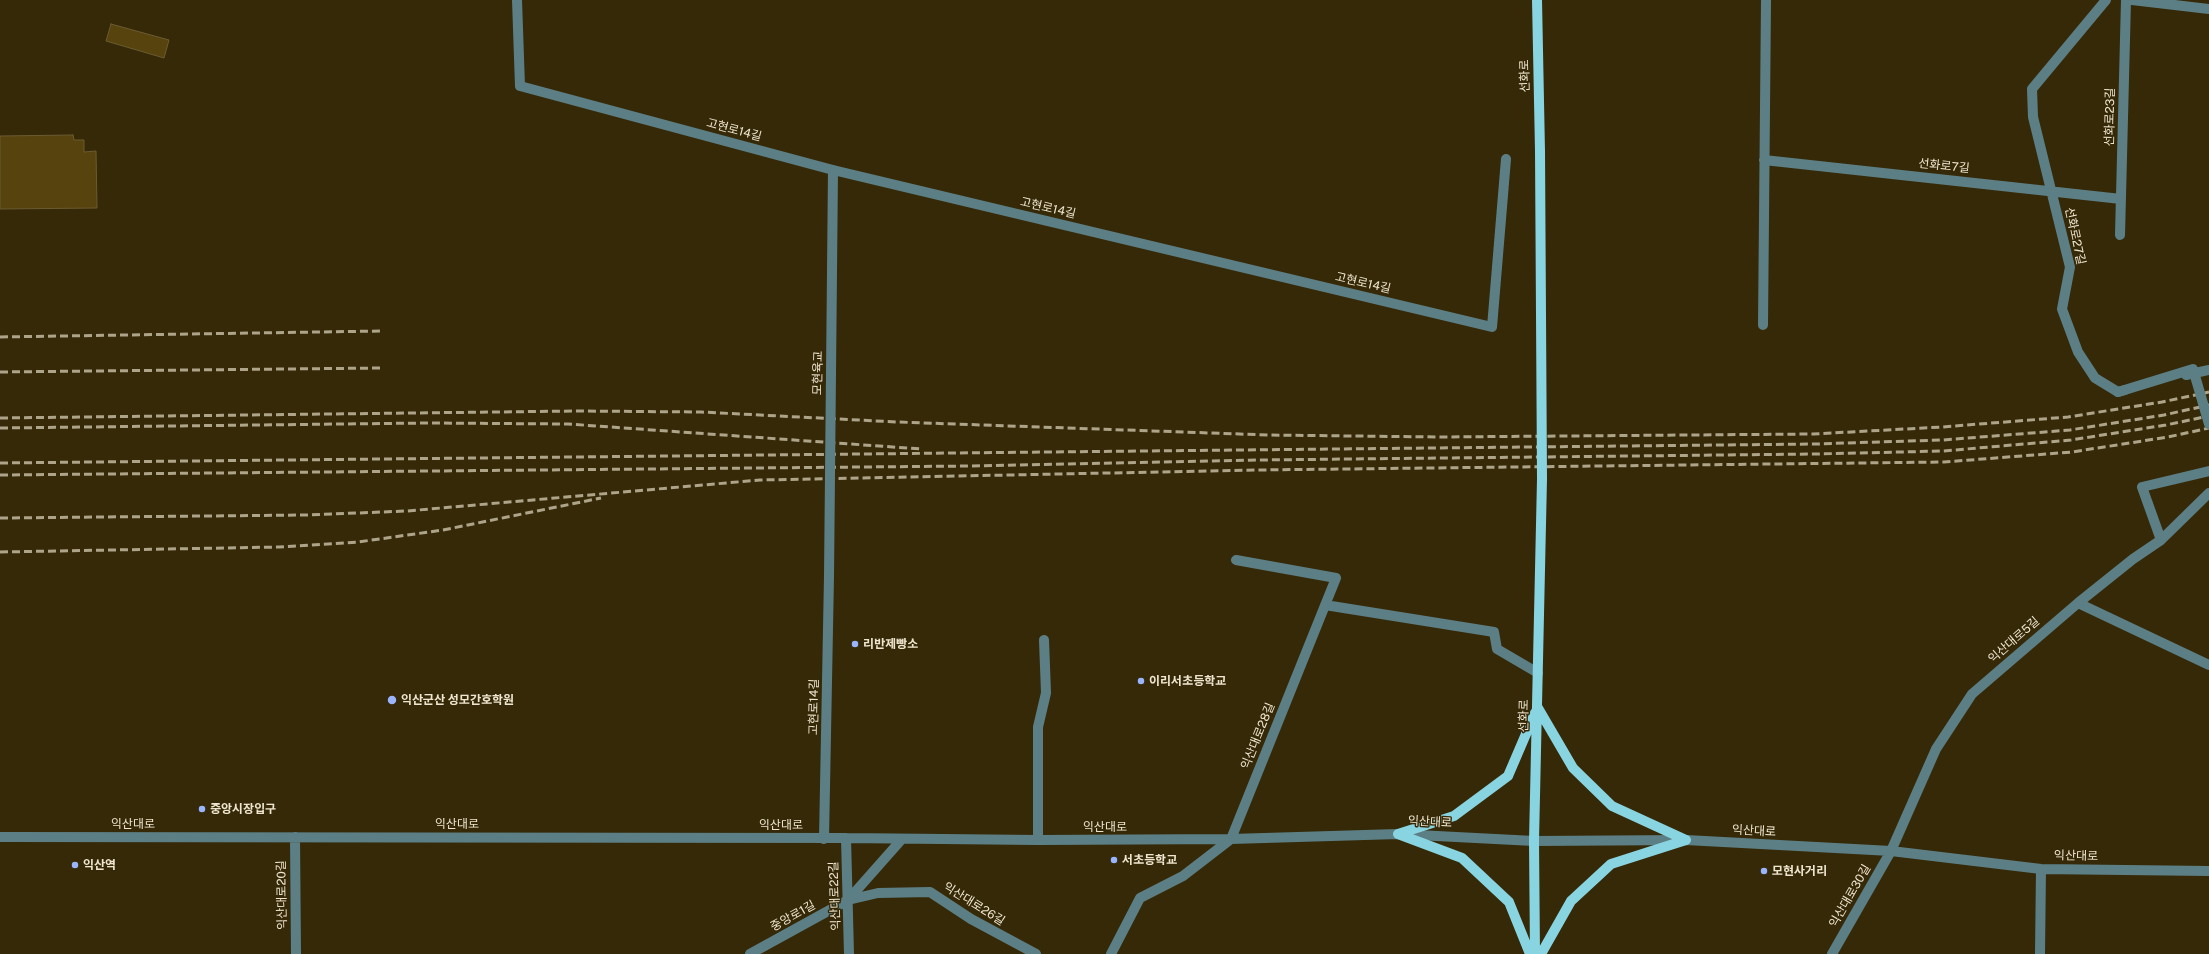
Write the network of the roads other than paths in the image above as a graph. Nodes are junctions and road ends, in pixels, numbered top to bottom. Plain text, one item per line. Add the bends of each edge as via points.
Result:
1 (517, 0) edge
2 (1537, 0) edge
3 (1766, 0) edge
4 (2106, 0) edge
5 (2126, 0) edge
6 (2132, 0) edge
7 (2209, 9) edge
8 (1506, 159) dead end
9 (1764, 160) junction
10 (833, 170) junction
11 (2052, 191) junction
12 (2121, 199) junction
13 (2120, 235) dead end
14 (1763, 325) dead end
15 (2209, 370) edge
16 (2118, 392) junction
17 (2209, 424) edge
18 (2209, 471) edge
19 (2209, 493) edge
20 (2161, 540) junction
21 (1236, 560) dead end
22 (829, 576) joint
23 (2078, 603) junction
24 (1325, 605) junction
25 (1044, 640) dead end
26 (2209, 665) edge
27 (1538, 673) junction
28 (1537, 707) junction
29 (1398, 834) junction
30 (0, 837) edge
31 (295, 837) junction
32 (846, 838) junction
33 (824, 839) junction
34 (902, 839) junction
35 (1231, 839) junction
36 (1038, 840) junction
37 (1534, 840) junction
38 (1686, 840) junction
39 (1891, 851) junction
40 (2040, 869) junction
41 (2209, 871) edge
42 (848, 900) junction
43 (296, 954) edge
44 (750, 954) edge
45 (849, 954) edge
46 (1036, 954) edge
47 (1110, 954) edge
48 (1530, 954) edge
49 (1535, 954) edge
50 (1542, 954) edge
51 (1832, 954) edge
52 (2040, 954) edge

1 - 10 street, 고현로14길 via 520,86
2 - 27 main road, 선화로, bridge via 1542,479
3 - 9 street
4 - 11 street, 선화로27길 via 2032,89 2034,117
5 - 12 street, 선화로23길
6 - 7 street
8 - 10 street, 고현로14길 via 1492,328
9 - 11 street, 선화로7길
9 - 14 street
10 - 22 street, 모현육교, bridge
11 - 12 street, 선화로7길
11 - 16 street, 선화로27길 via 2070,267 2062,309 2078,352 2095,378
12 - 13 street, 선화로23길
15 - 16 street
16 - 17 street, bridge via 2193,369
18 - 20 street via 2142,487
19 - 20 street, 익산대로5길
20 - 23 street, 익산대로5길
21 - 24 street, 익산대로28길 via 1336,578
22 - 33 street, 고현로14길
23 - 26 street
23 - 39 street, 익산대로5길 via 1972,694 1936,749
24 - 27 street via 1494,632 1497,649
24 - 35 street, 익산대로28길
25 - 36 street via 1046,693 1038,726
27 - 28 main road, 선화로
28 - 29 main road via 1508,776 1454,816
28 - 37 main road, 선화로
28 - 38 main road via 1573,768 1612,806
29 - 35 street, 익산대로
29 - 37 street, 익산대로
29 - 48 main road via 1462,858 1509,902
30 - 31 street, 익산대로
31 - 33 street, 익산대로
31 - 43 street, 익산대로20길
32 - 33 street, 익산대로
32 - 34 street, 익산대로
32 - 42 street, 익산대로22길
34 - 36 street, 익산대로
34 - 42 street
35 - 36 street, 익산대로
35 - 47 street via 1183,876 1140,898
37 - 38 street, 익산대로
37 - 49 main road, 선화로
38 - 39 street, 익산대로
38 - 50 main road via 1611,864 1571,901
39 - 40 street, 익산대로
39 - 51 street, 익산대로30길
40 - 41 street, 익산대로
40 - 52 street
42 - 44 street, 중앙로1길
42 - 45 street, 익산대로22길
42 - 46 street, 익산대로26길 via 878,893 930,892 971,919

